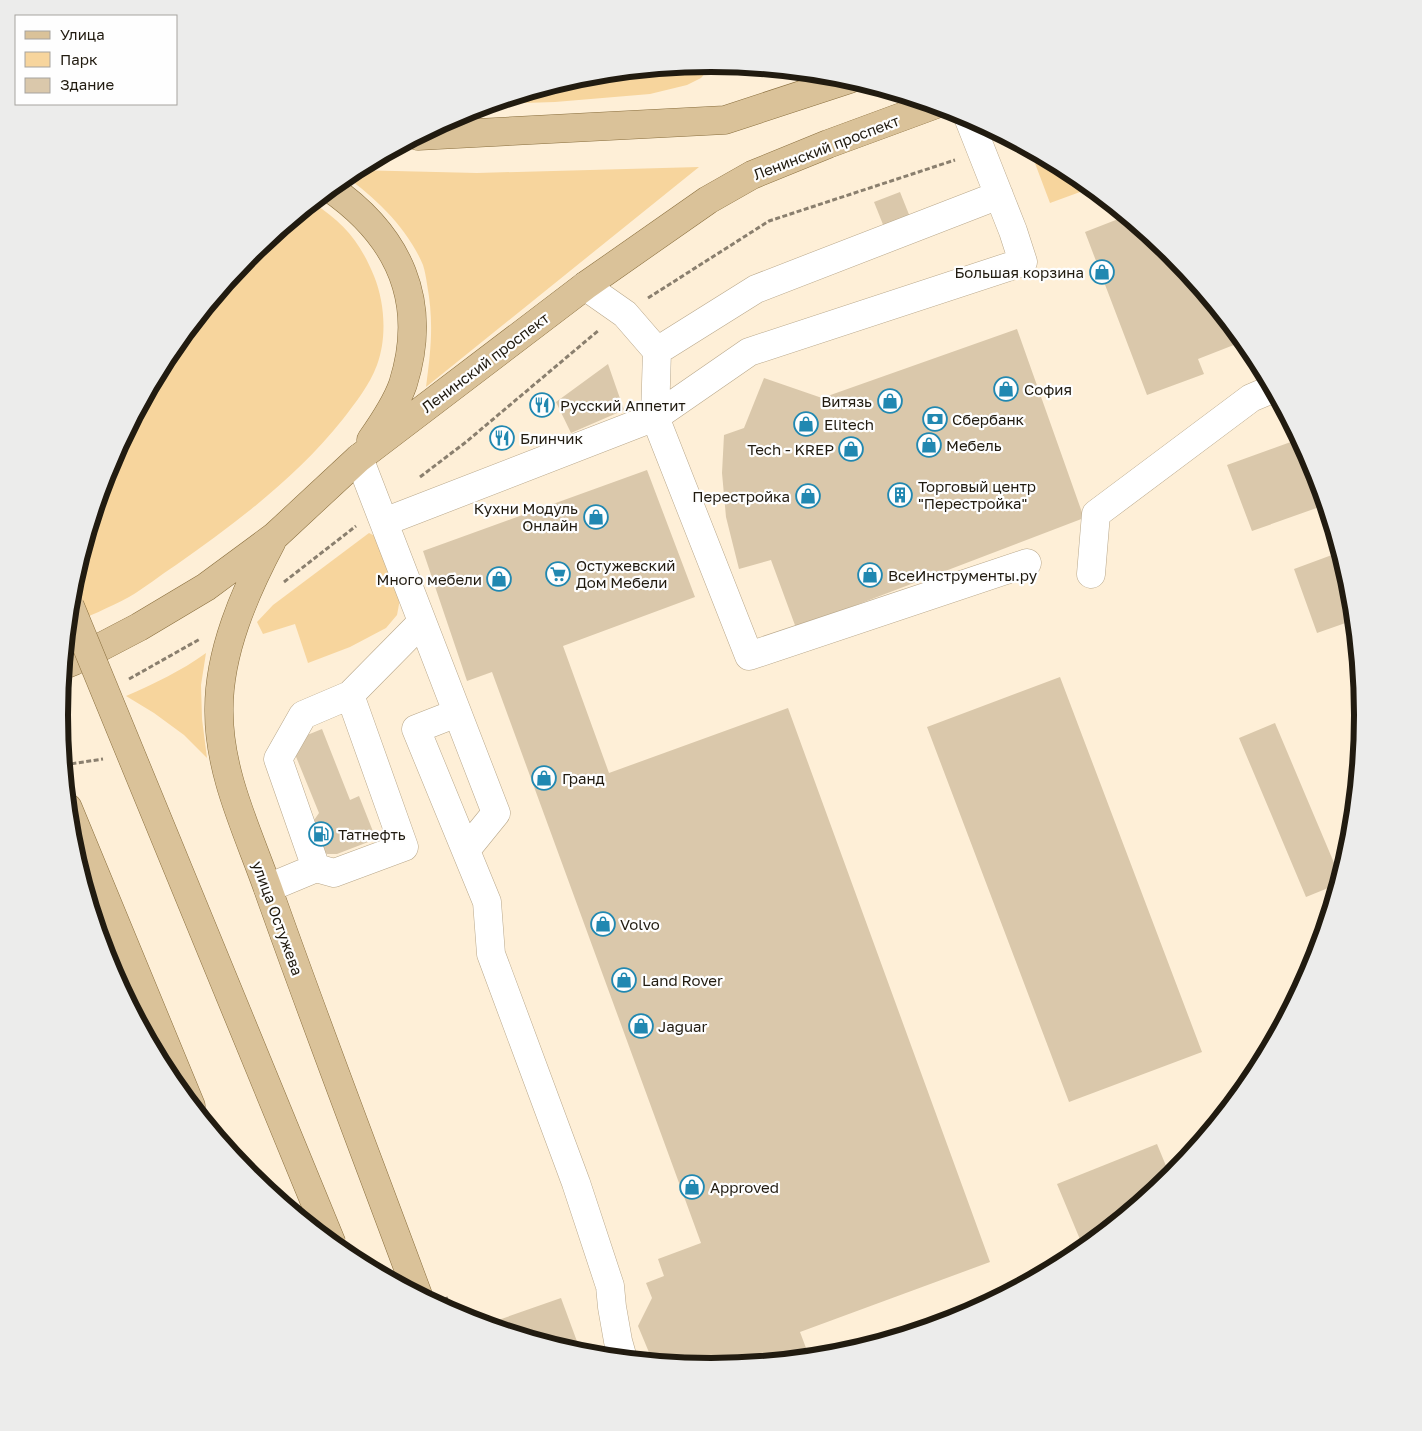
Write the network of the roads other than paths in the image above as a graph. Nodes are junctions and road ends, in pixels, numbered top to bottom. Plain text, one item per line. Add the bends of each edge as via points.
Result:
1 (837, 84) edge
2 (924, 108) edge
3 (972, 128) edge
4 (432, 135) edge
5 (336, 192) edge
6 (999, 195) junction
7 (585, 286) junction
8 (657, 351) junction
9 (1266, 391) edge
10 (656, 417) junction
11 (359, 458) junction
12 (381, 515) junction
13 (275, 536) junction
14 (1027, 563) dead end
15 (1091, 574) dead end
16 (75, 619) edge
17 (422, 622) junction
18 (70, 662) edge
19 (350, 695) junction
20 (457, 713) junction
21 (79, 834) edge
22 (466, 850) junction
23 (316, 868) junction
24 (268, 888) junction
25 (182, 1081) edge
26 (327, 1232) edge
27 (415, 1287) edge
28 (622, 1352) edge

1 - 4 main road via 725,120
2 - 7 main road, Ленинский проспект via 752,175 708,200
3 - 6 lane
5 - 11 main road via 371,223 391,249 403,275 410,310 411,344 402,385 383,423
6 - 8 lane via 756,290
6 - 10 lane via 1023,262 749,352
7 - 8 lane via 625,314
7 - 11 main road, Ленинский проспект
8 - 10 lane
9 - 15 lane via 1251,398 1096,514
10 - 12 lane
10 - 14 lane via 749,656
11 - 12 lane
11 - 13 main road, Ленинский проспект
12 - 17 lane
13 - 18 main road, Ленинский проспект via 206,587 139,627
13 - 24 main road, улица Остужева via 250,582 237,619 223,665 218,714 232,787
16 - 26 main road, bridge
17 - 19 lane
17 - 20 lane
19 - 23 lane via 304,714 278,759
19 - 23 lane via 404,847 334,873
20 - 22 lane via 496,813
20 - 22 lane via 416,729
21 - 25 main road
22 - 28 lane via 487,902 491,954 576,1182 610,1286
23 - 24 lane
24 - 27 main road, улица Остужева

